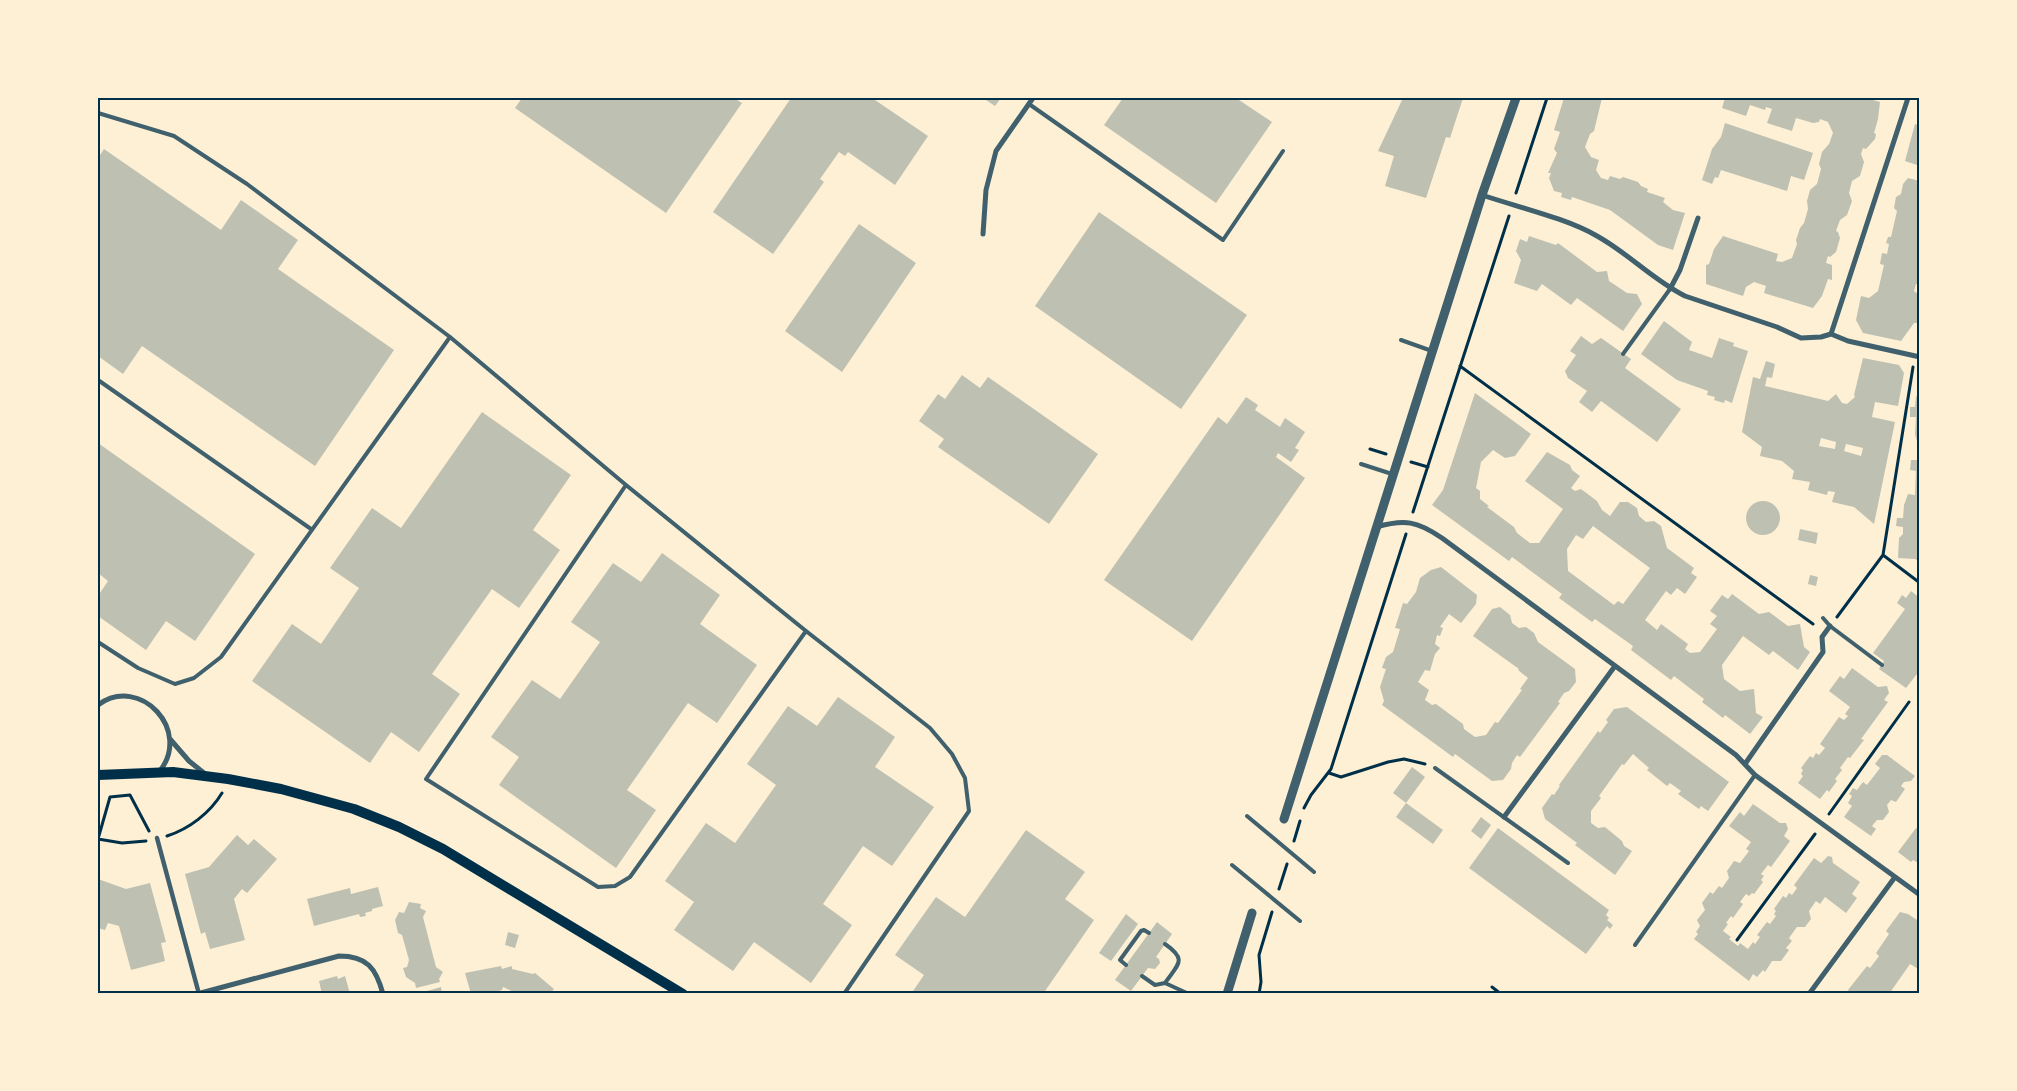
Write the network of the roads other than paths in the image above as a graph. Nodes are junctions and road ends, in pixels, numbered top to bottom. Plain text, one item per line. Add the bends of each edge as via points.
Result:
1 (1033, 98) edge
2 (1516, 98) edge
3 (1908, 98) edge
4 (1029, 104) junction
5 (98, 113) edge
6 (1283, 151) dead end
7 (1482, 195) junction
8 (1698, 218) dead end
9 (983, 234) dead end
10 (1670, 289) junction
11 (1831, 334) junction
12 (450, 337) junction
13 (1401, 340) dead end
14 (1432, 351) junction
15 (1623, 354) dead end
16 (1917, 356) edge
17 (98, 380) edge
18 (1361, 464) dead end
19 (1393, 474) junction
20 (626, 485) junction
21 (1376, 528) junction
22 (311, 529) junction
23 (1823, 618) dead end
24 (1830, 626) junction
25 (806, 630) junction
26 (98, 642) edge
27 (1882, 665) dead end
28 (1615, 666) junction
29 (99, 703) edge
30 (170, 739) junction
31 (1744, 764) junction
32 (1435, 768) road end
33 (158, 772) junction
34 (99, 774) edge
35 (1755, 775) junction
36 (208, 776) junction
37 (1247, 816) dead end
38 (1504, 817) junction
39 (1284, 819) dead end
40 (155, 839) road end
41 (1568, 863) dead end
42 (1232, 864) dead end
43 (1314, 872) dead end
44 (1895, 877) junction
45 (1920, 895) edge
46 (1252, 913) dead end
47 (1300, 921) dead end
48 (1149, 933) dead end
49 (1165, 944) dead end
50 (1635, 945) dead end
51 (1126, 965) dead end
52 (1142, 976) dead end
53 (1165, 983) junction
54 (198, 993) edge
55 (383, 994) edge
56 (683, 994) edge
57 (844, 994) edge
58 (1189, 994) edge
59 (1227, 994) edge
60 (1809, 994) edge

1 - 4 street
2 - 7 street
3 - 11 street
4 - 6 lane via 1223,240
4 - 9 street via 996,151 986,190
5 - 12 lane via 174,136 247,184
7 - 10 street via 1582,228 1598,236
7 - 14 street
8 - 10 street
10 - 11 street via 1801,338 1821,338
10 - 15 lane
11 - 16 street
12 - 20 lane
12 - 22 lane
13 - 14 lane
14 - 19 street
17 - 22 lane
18 - 19 lane
19 - 21 street
20 - 25 lane
20 - 25 lane via 426,779 598,887 615,886 630,877
21 - 28 street via 1398,522 1419,524
21 - 39 street
22 - 26 lane via 221,656 194,678 175,684 138,668
23 - 24 lane
24 - 27 lane
24 - 31 street via 1822,637 1823,652
25 - 57 lane via 930,728 952,754 965,778 969,811
28 - 31 street
28 - 38 street
29 - 30 street via 120,696 140,700 157,711
30 - 33 street via 167,759
30 - 36 street via 188,761
31 - 35 street
32 - 38 lane
33 - 34 main road
33 - 36 main road
35 - 44 street
35 - 50 lane
36 - 56 main road via 316,798 399,827 464,861
37 - 43 lane
38 - 41 lane
40 - 54 street
42 - 47 lane
44 - 45 street
44 - 60 street
46 - 59 street
48 - 51 lane via 1141,931 1120,960
49 - 53 lane via 1177,953 1179,963
52 - 53 lane via 1155,985
53 - 58 lane
54 - 55 street via 348,956 371,967 378,975

